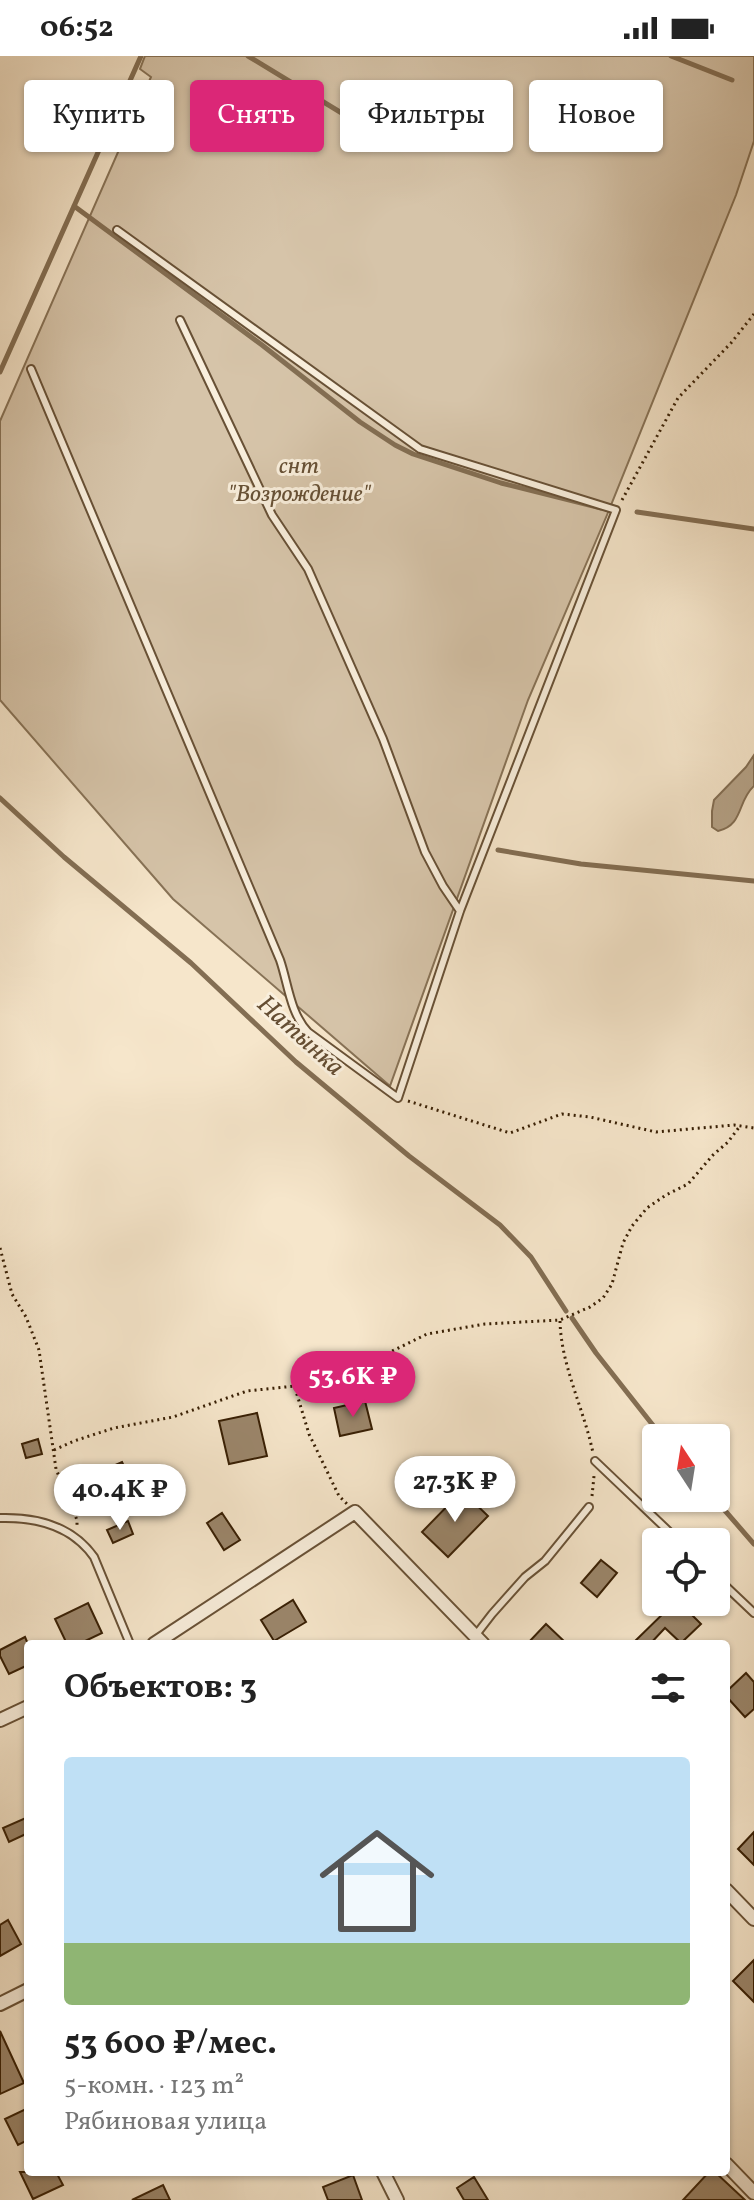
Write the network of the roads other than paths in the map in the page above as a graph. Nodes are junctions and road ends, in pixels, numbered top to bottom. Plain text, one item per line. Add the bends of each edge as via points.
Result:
1 (117, 230) dead end
2 (180, 320) dead end
3 (31, 369) dead end
4 (460, 911) junction
5 (595, 1461) road end
6 (589, 1507) road end
7 (0, 1518) edge
8 (665, 1528) edge
9 (730, 1590) edge
10 (754, 1613) edge
11 (128, 1640) edge
12 (160, 1640) edge
13 (474, 1640) edge
14 (476, 1640) edge
15 (24, 1709) edge
16 (0, 1720) edge
17 (730, 1894) edge
18 (754, 1919) edge
19 (24, 1992) edge
20 (0, 2004) edge
21 (730, 2168) edge
22 (385, 2176) edge
23 (754, 2193) edge
24 (397, 2200) edge

1 - 4 lane via 420,449 616,510
2 - 4 lane via 272,515 308,569 383,739 425,852
3 - 4 lane via 280,960 300,1024 398,1098
5 - 8 lane
6 - 14 lane via 492,1614
7 - 11 lane via 54,1525 76,1538 94,1557
9 - 10 lane
12 - 13 street via 355,1512
15 - 16 street
17 - 18 street
19 - 20 street
21 - 23 street
22 - 24 street

